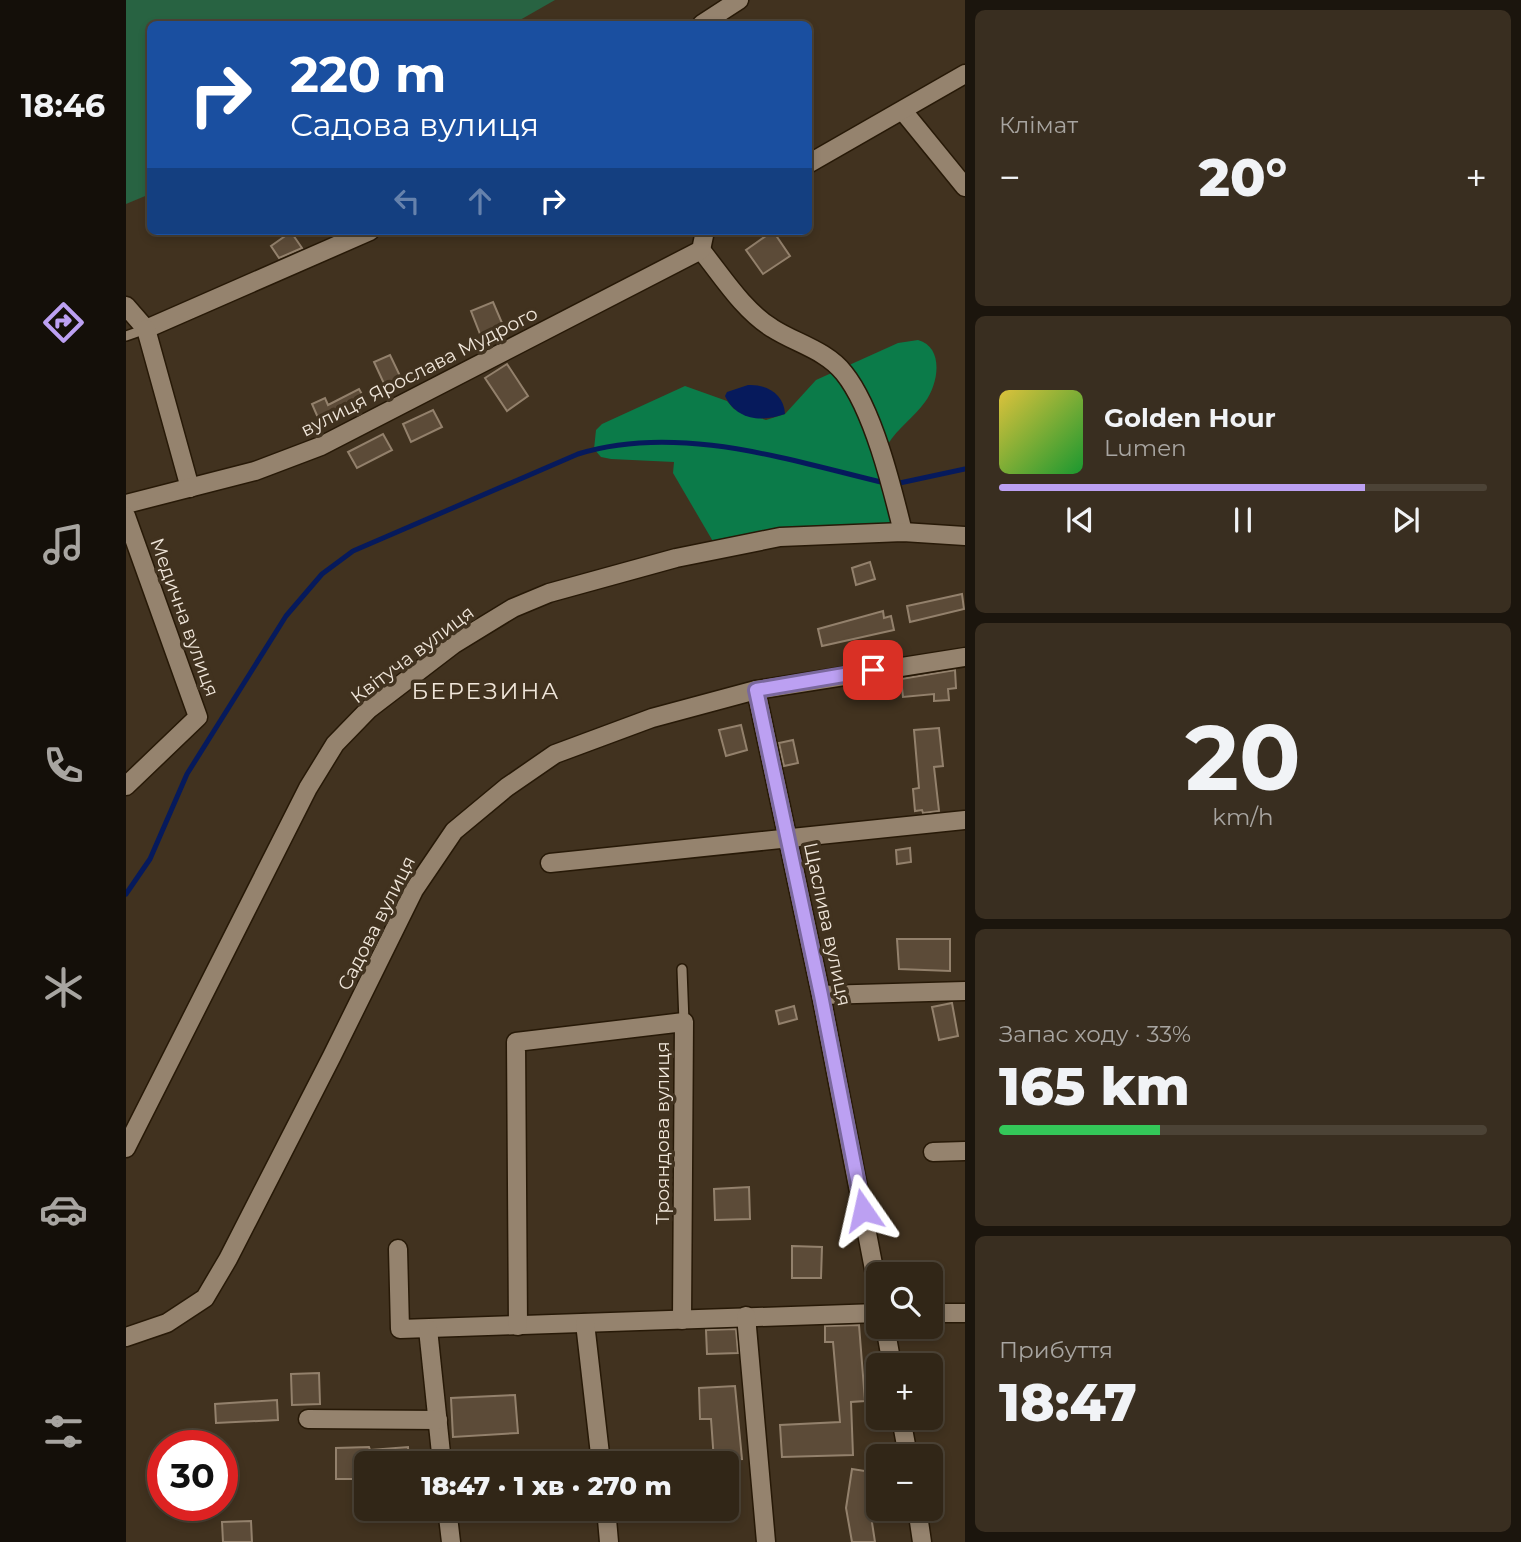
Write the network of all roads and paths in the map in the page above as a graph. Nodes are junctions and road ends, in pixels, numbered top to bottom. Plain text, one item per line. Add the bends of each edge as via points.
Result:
1 (738, 0) edge
2 (706, 21) edge
3 (964, 74) edge
4 (903, 111) junction
5 (812, 162) edge
6 (964, 187) edge
7 (361, 235) edge
8 (704, 235) edge
9 (701, 250) junction
10 (126, 306) edge
11 (146, 329) junction
12 (126, 336) edge
13 (190, 488) junction
14 (126, 504) edge
15 (126, 516) edge
16 (902, 532) junction
17 (964, 536) edge
18 (964, 657) edge
19 (756, 690) junction
20 (126, 786) edge
21 (964, 820) edge
22 (788, 837) junction
23 (550, 863) dead end
24 (682, 969) dead end
25 (964, 991) edge
26 (821, 995) junction
27 (684, 1022) junction
28 (126, 1148) edge
29 (964, 1151) edge
30 (933, 1152) dead end
31 (398, 1249) dead end
32 (873, 1262) edge
33 (866, 1313) edge
34 (943, 1313) edge
35 (964, 1313) edge
36 (746, 1316) junction
37 (682, 1320) junction
38 (586, 1323) junction
39 (518, 1326) junction
40 (428, 1329) junction
41 (126, 1337) edge
42 (308, 1419) dead end
43 (438, 1420) junction
44 (441, 1451) edge
45 (600, 1451) edge
46 (449, 1521) edge
47 (607, 1521) edge
48 (919, 1521) edge
49 (451, 1542) edge
50 (609, 1542) edge
51 (766, 1542) edge
52 (922, 1542) edge

1 - 2 street
3 - 4 street
4 - 5 street
4 - 6 street
7 - 11 street
8 - 9 street
9 - 13 street, вулиця Ярослава Мудрого via 321,446 255,471
9 - 16 street via 752,313 828,357 844,373 876,441
10 - 11 street
11 - 12 lane
11 - 13 street
13 - 14 street, вулиця Ярослава Мудрого
15 - 20 street, Медична вулиця via 198,717
16 - 17 street, Квітуча вулиця
16 - 28 street, Квітуча вулиця via 780,537 589,580 513,608 398,686 352,725 322,765
18 - 19 street, Садова вулиця
19 - 22 street, Щаслива вулиця
19 - 41 street, Садова вулиця via 652,718 555,754 454,831 414,890 205,1298 167,1323
21 - 22 street
22 - 23 street
22 - 26 street, Щаслива вулиця
24 - 27 lane
25 - 26 street
26 - 32 street, Щаслива вулиця
27 - 37 street, Трояндова вулиця
27 - 39 street, Трояндова вулиця via 516,1042
29 - 30 street
31 - 40 street via 400,1329
33 - 36 street
34 - 35 street
36 - 37 street
36 - 51 street
37 - 38 street
38 - 39 street
38 - 45 street
39 - 40 street
40 - 43 street
42 - 43 street
43 - 44 street
46 - 49 street
47 - 50 street
48 - 52 street

